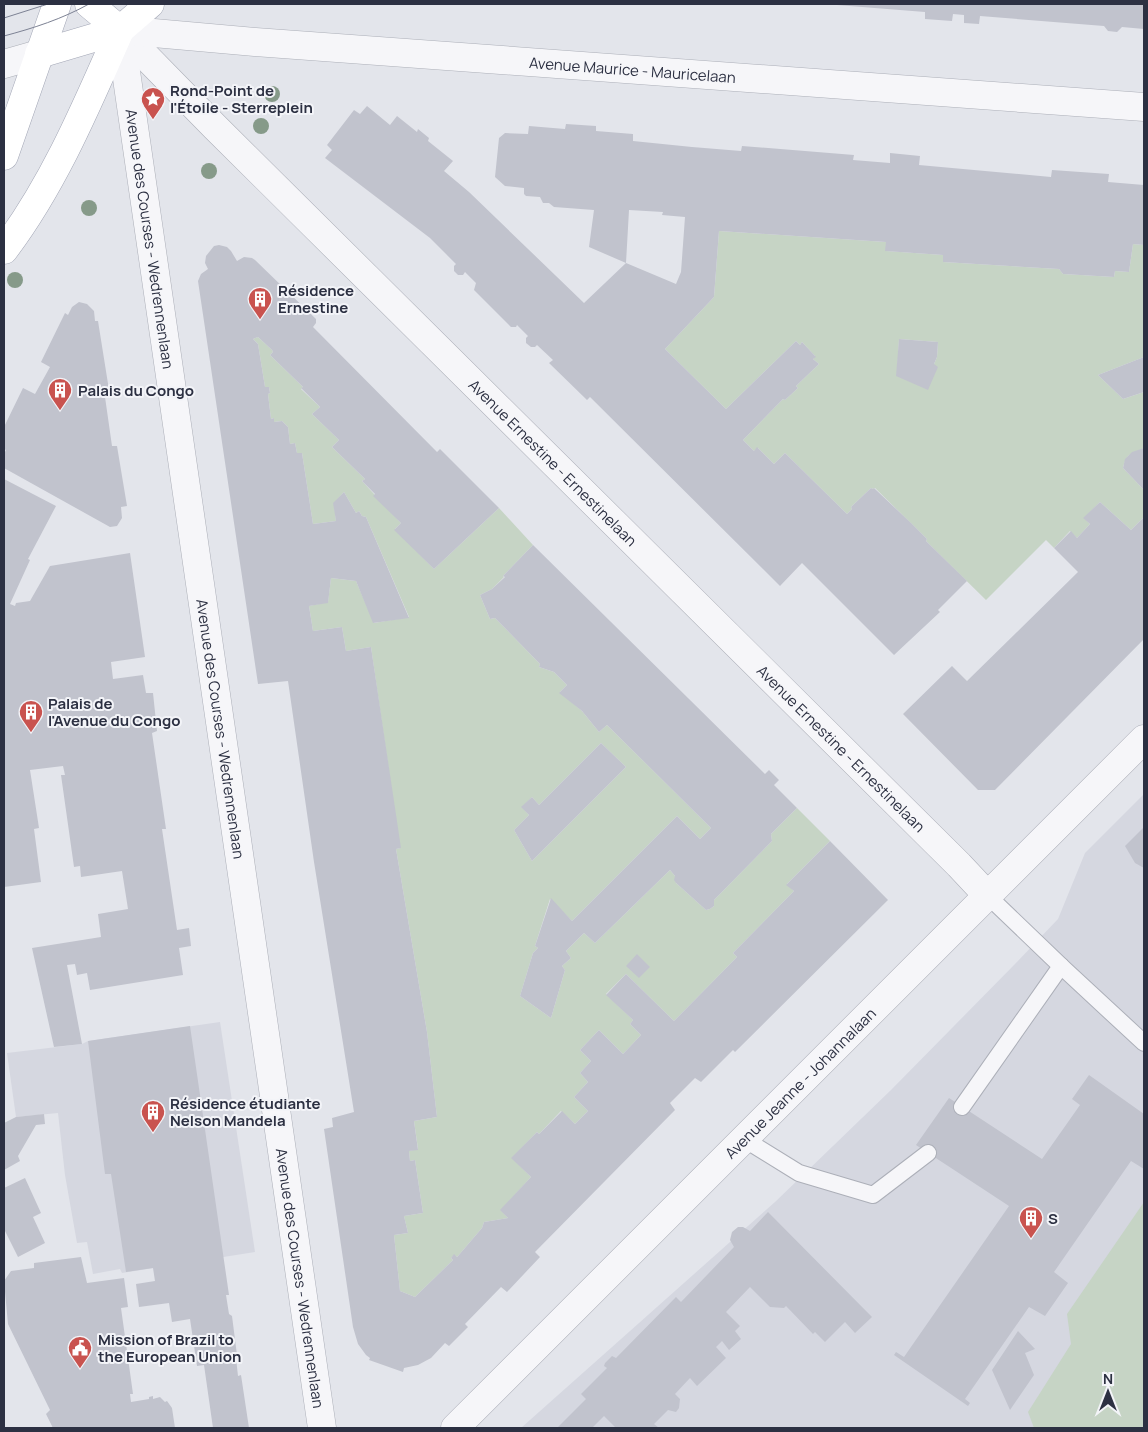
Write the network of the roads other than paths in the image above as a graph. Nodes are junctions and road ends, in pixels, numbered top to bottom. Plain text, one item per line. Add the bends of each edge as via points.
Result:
1 (56, 4) edge
2 (89, 4) edge
3 (150, 4) edge
4 (120, 30) junction
5 (39, 54) junction
6 (4, 64) edge
7 (1144, 106) edge
8 (5, 152) edge
9 (4, 250) edge
10 (1144, 739) edge
11 (988, 896) junction
12 (1061, 966) junction
13 (1144, 1043) edge
14 (962, 1107) dead end
15 (744, 1139) junction
16 (928, 1153) dead end
17 (322, 1428) edge
18 (455, 1428) edge

1 - 5 main road
2 - 4 main road
3 - 4 main road
4 - 5 main road
4 - 7 street, Avenue Maurice - Mauricelaan
4 - 9 main road via 53,173
4 - 11 street, Avenue Ernestine - Ernestinelaan
4 - 17 street, Avenue des Courses - Wedrennenlaan
5 - 6 street
5 - 8 main road
10 - 11 street, Avenue Jeanne - Johannalaan
11 - 12 lane
11 - 15 street, Avenue Jeanne - Johannalaan
12 - 13 lane
12 - 14 lane
15 - 16 lane via 799,1173 873,1195
15 - 18 street, Avenue Jeanne - Johannalaan

